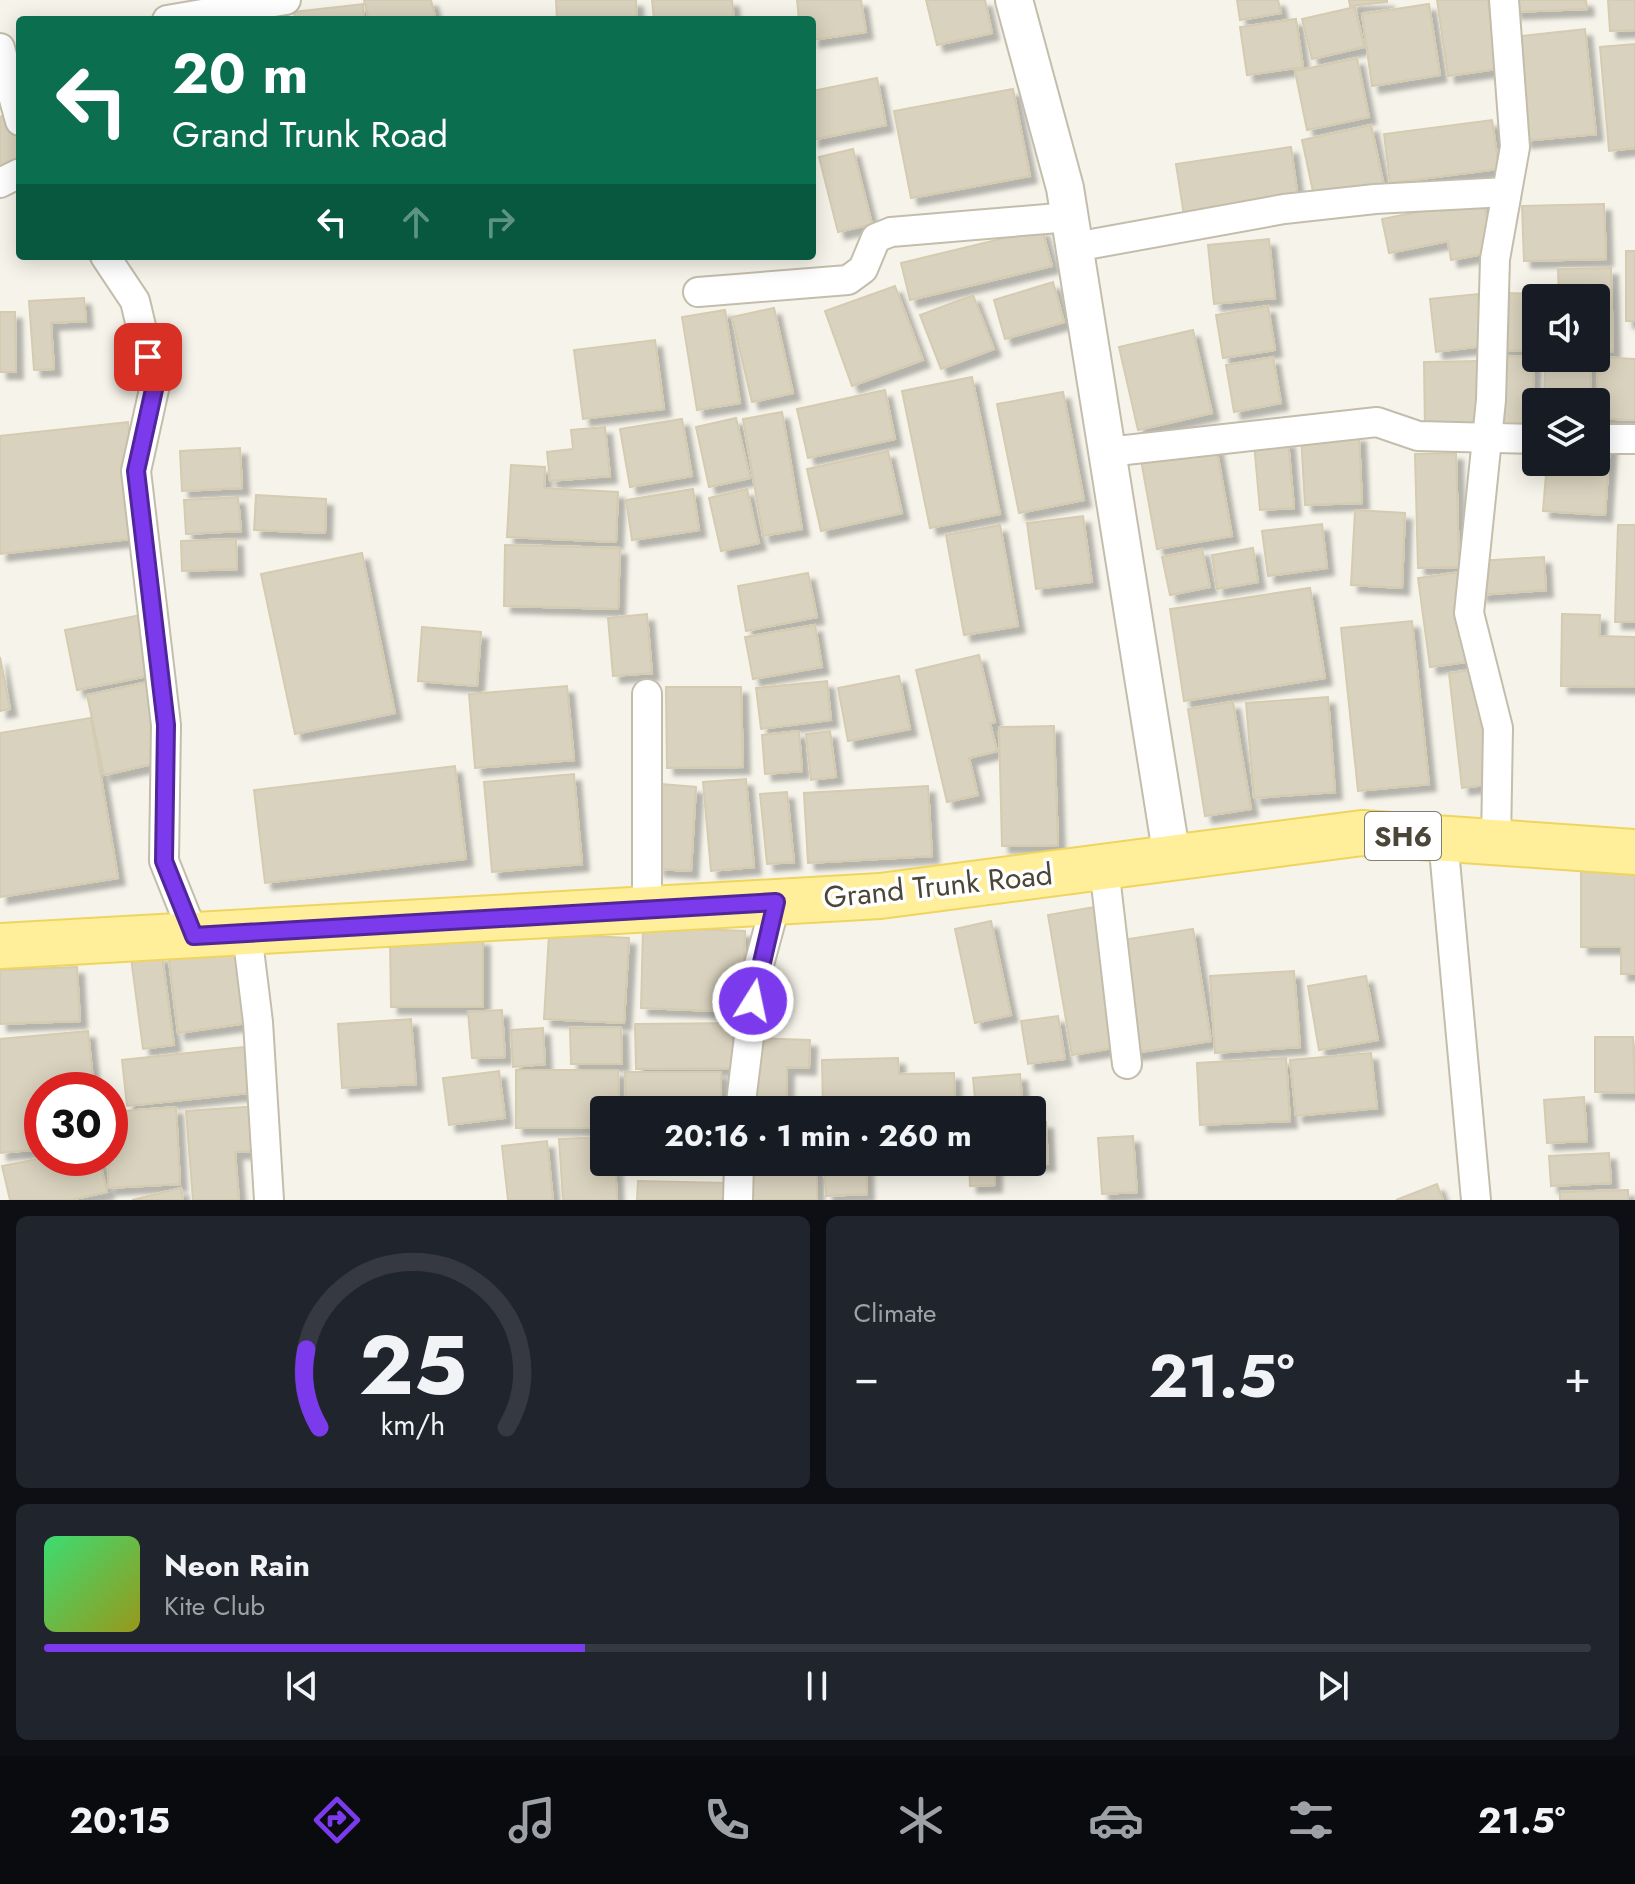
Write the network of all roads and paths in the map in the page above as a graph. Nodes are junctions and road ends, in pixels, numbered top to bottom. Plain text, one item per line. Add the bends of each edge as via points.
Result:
1 (286, 0) edge
2 (1014, 0) edge
3 (1504, 0) edge
4 (191, 16) edge
5 (16, 46) edge
6 (16, 106) edge
7 (1506, 192) junction
8 (1073, 232) junction
9 (108, 260) edge
10 (698, 292) dead end
11 (1522, 439) edge
12 (1610, 439) edge
13 (1635, 439) edge
14 (1488, 440) junction
15 (1108, 452) junction
16 (647, 694) dead end
17 (1443, 839) junction
18 (1496, 842) junction
19 (1635, 852) edge
20 (1172, 858) junction
21 (1104, 867) junction
22 (776, 902) junction
23 (647, 910) junction
24 (247, 933) junction
25 (194, 936) junction
26 (0, 946) edge
27 (1127, 1064) dead end
28 (742, 1096) edge
29 (739, 1176) edge
30 (269, 1200) edge
31 (738, 1200) edge
32 (1476, 1200) edge

1 - 4 street
2 - 8 street
3 - 7 street via 1515,147
5 - 6 street via 0,48
7 - 8 street via 1375,199
7 - 14 street via 1495,259
8 - 10 street via 891,232 876,238 863,269 848,280
8 - 15 street
9 - 25 street via 135,301 155,385 136,471 166,725 164,861
11 - 14 street
12 - 13 street
14 - 15 street via 1418,436 1377,422
14 - 18 street via 1469,613 1498,728
15 - 20 street
16 - 23 street
17 - 18 main road, Grand Trunk Road / SH6
17 - 20 main road, Grand Trunk Road / SH6 via 1362,833
17 - 32 street
18 - 19 main road, Grand Trunk Road / SH6
20 - 21 main road, Grand Trunk Road / SH6
21 - 22 main road, Grand Trunk Road / SH6 via 880,896
21 - 27 street
22 - 23 main road, Grand Trunk Road / SH6
22 - 28 street via 757,972
23 - 24 main road, Grand Trunk Road / SH6
24 - 25 main road, Grand Trunk Road / SH6
24 - 30 street
25 - 26 main road, Grand Trunk Road / SH6
29 - 31 street

